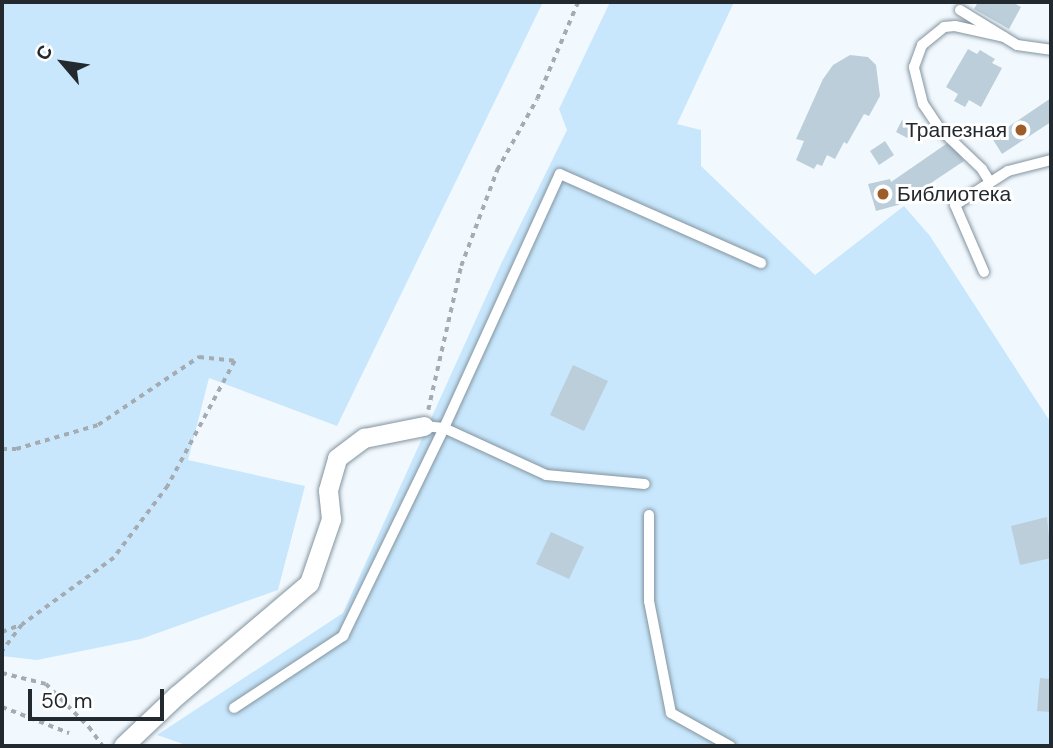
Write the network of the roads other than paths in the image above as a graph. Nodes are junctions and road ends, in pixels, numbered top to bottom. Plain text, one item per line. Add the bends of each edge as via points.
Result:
1 (960, 10) dead end
2 (1004, 37) junction
3 (1051, 50) edge
4 (1051, 160) edge
5 (990, 182) junction
6 (761, 263) dead end
7 (984, 272) dead end
8 (424, 426) joint
9 (444, 428) junction
10 (645, 484) dead end
11 (649, 515) dead end
12 (234, 708) dead end
13 (123, 746) edge
14 (730, 746) edge

1 - 2 lane
2 - 3 lane via 1017,45
2 - 5 lane via 944,27 922,45 915,67 923,104
4 - 5 lane via 1008,171
5 - 7 lane via 955,205
6 - 9 lane via 560,174
8 - 9 lane
8 - 13 street via 364,438 337,458 328,490 331,519 309,583
9 - 10 lane via 547,475
9 - 12 lane via 343,636
11 - 14 lane via 649,601 671,713

